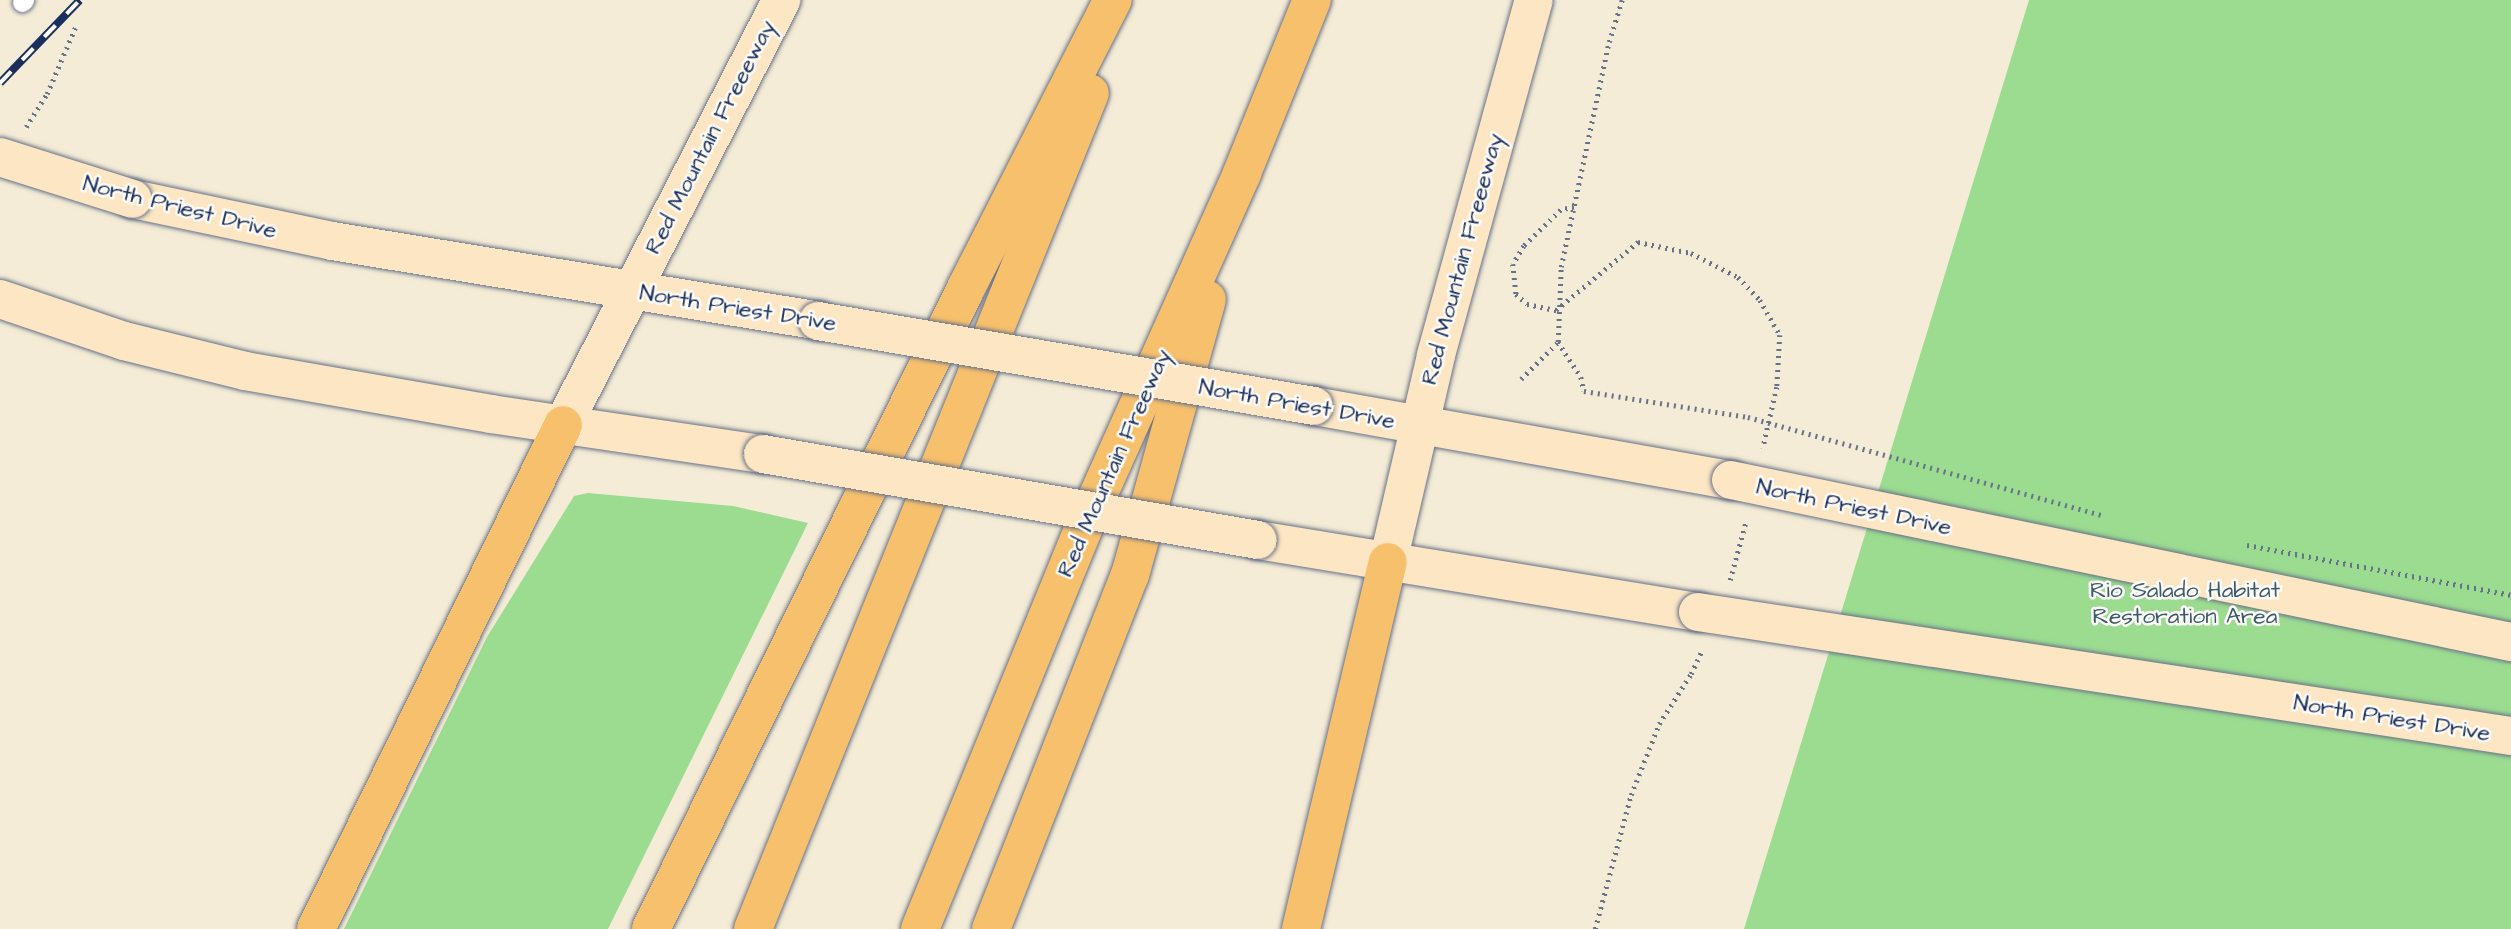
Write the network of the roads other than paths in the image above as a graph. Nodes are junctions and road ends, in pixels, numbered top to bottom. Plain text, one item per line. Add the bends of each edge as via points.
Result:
1 (781, 0) edge
2 (1114, 0) edge
3 (1125, 0) edge
4 (1312, 0) edge
5 (1534, 0) edge
6 (10, 147) edge
7 (1242, 173) junction
8 (631, 290) junction
9 (0, 299) edge
10 (563, 425) junction
11 (1419, 425) junction
12 (1388, 562) junction
13 (2511, 642) edge
14 (2511, 736) edge
15 (316, 929) edge
16 (650, 929) edge
17 (753, 929) edge
18 (920, 929) edge
19 (991, 929) edge
20 (1301, 929) edge

1 - 8 main road, Red Mountain Freeeway
2 - 16 highway via 965,288
3 - 17 highway via 1010,300
4 - 7 highway, Red Mountain Freeway
5 - 11 main road, Red Mountain Freeeway
6 - 8 main road, North Priest Drive, bridge via 133,199 332,242
7 - 18 highway, Red Mountain Freeway via 1083,529
7 - 19 highway via 1130,575
8 - 10 main road, Red Mountain Freeeway
8 - 11 main road, North Priest Drive, bridge
9 - 10 main road, North Priest Drive via 124,341 245,371
10 - 12 main road, North Priest Drive, bridge via 763,454
10 - 15 highway
11 - 12 main road, Red Mountain Freeeway
11 - 13 main road, North Priest Drive, bridge via 1731,480
12 - 14 main road, North Priest Drive, bridge
12 - 20 highway

